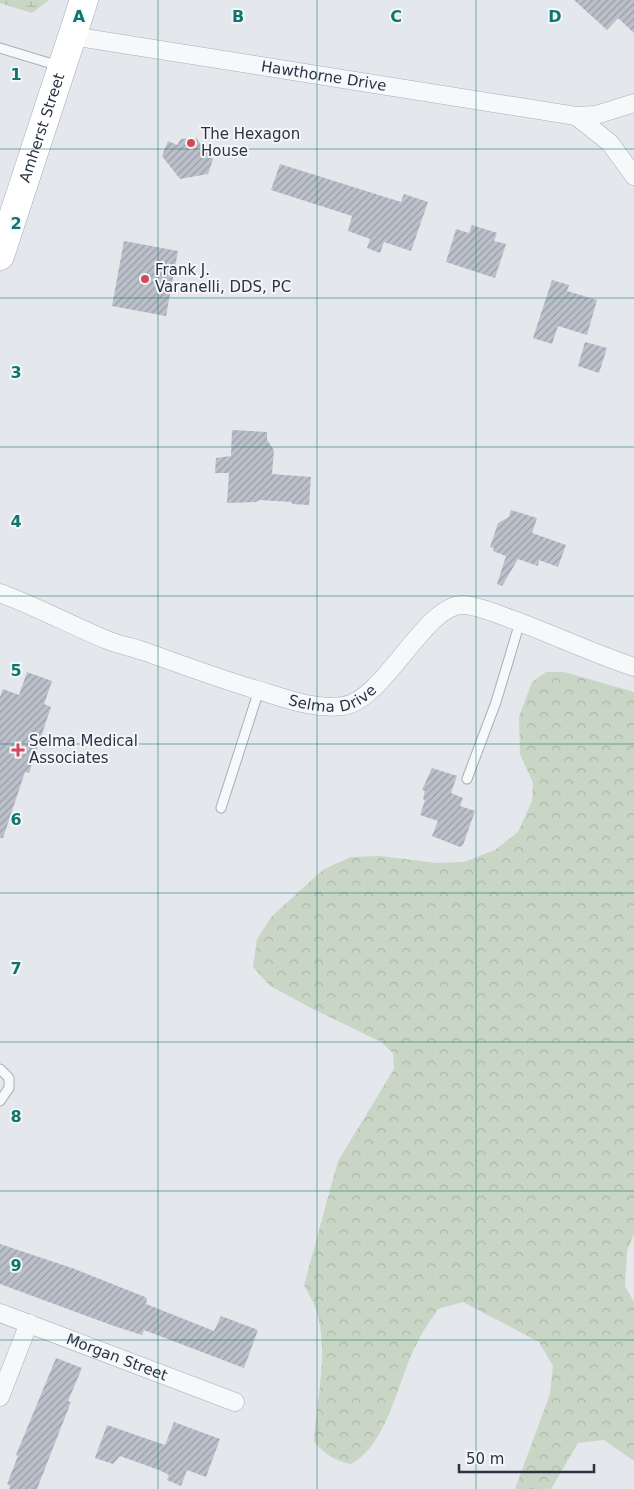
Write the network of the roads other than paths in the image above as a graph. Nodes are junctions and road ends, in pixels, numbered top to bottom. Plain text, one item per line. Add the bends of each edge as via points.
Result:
1 (84, 0) edge
2 (72, 36) junction
3 (0, 48) edge
4 (62, 67) junction
5 (634, 103) edge
6 (576, 116) junction
7 (634, 176) edge
8 (0, 256) edge
9 (0, 594) edge
10 (520, 622) junction
11 (634, 667) edge
12 (259, 690) junction
13 (467, 779) dead end
14 (221, 808) dead end
15 (0, 1069) edge
16 (0, 1101) edge
17 (0, 1313) edge
18 (29, 1323) junction
19 (0, 1397) edge
20 (234, 1402) dead end

1 - 2 main road, Amherst Street
2 - 4 main road, Amherst Street
2 - 6 street, Hawthorne Drive
3 - 4 lane
4 - 8 main road, Amherst Street
5 - 6 street, Hawthorne Drive via 596,115
6 - 7 street, Hawthorne Drive via 610,143
9 - 12 street, Selma Drive via 108,641
10 - 11 street, Selma Drive
10 - 12 street, Selma Drive via 482,608 452,607 409,646 369,694 345,706 303,703
10 - 13 lane via 496,702
12 - 14 lane
15 - 16 lane via 9,1078 9,1088
17 - 18 street, Morgan Street
18 - 19 street
18 - 20 street, Morgan Street

